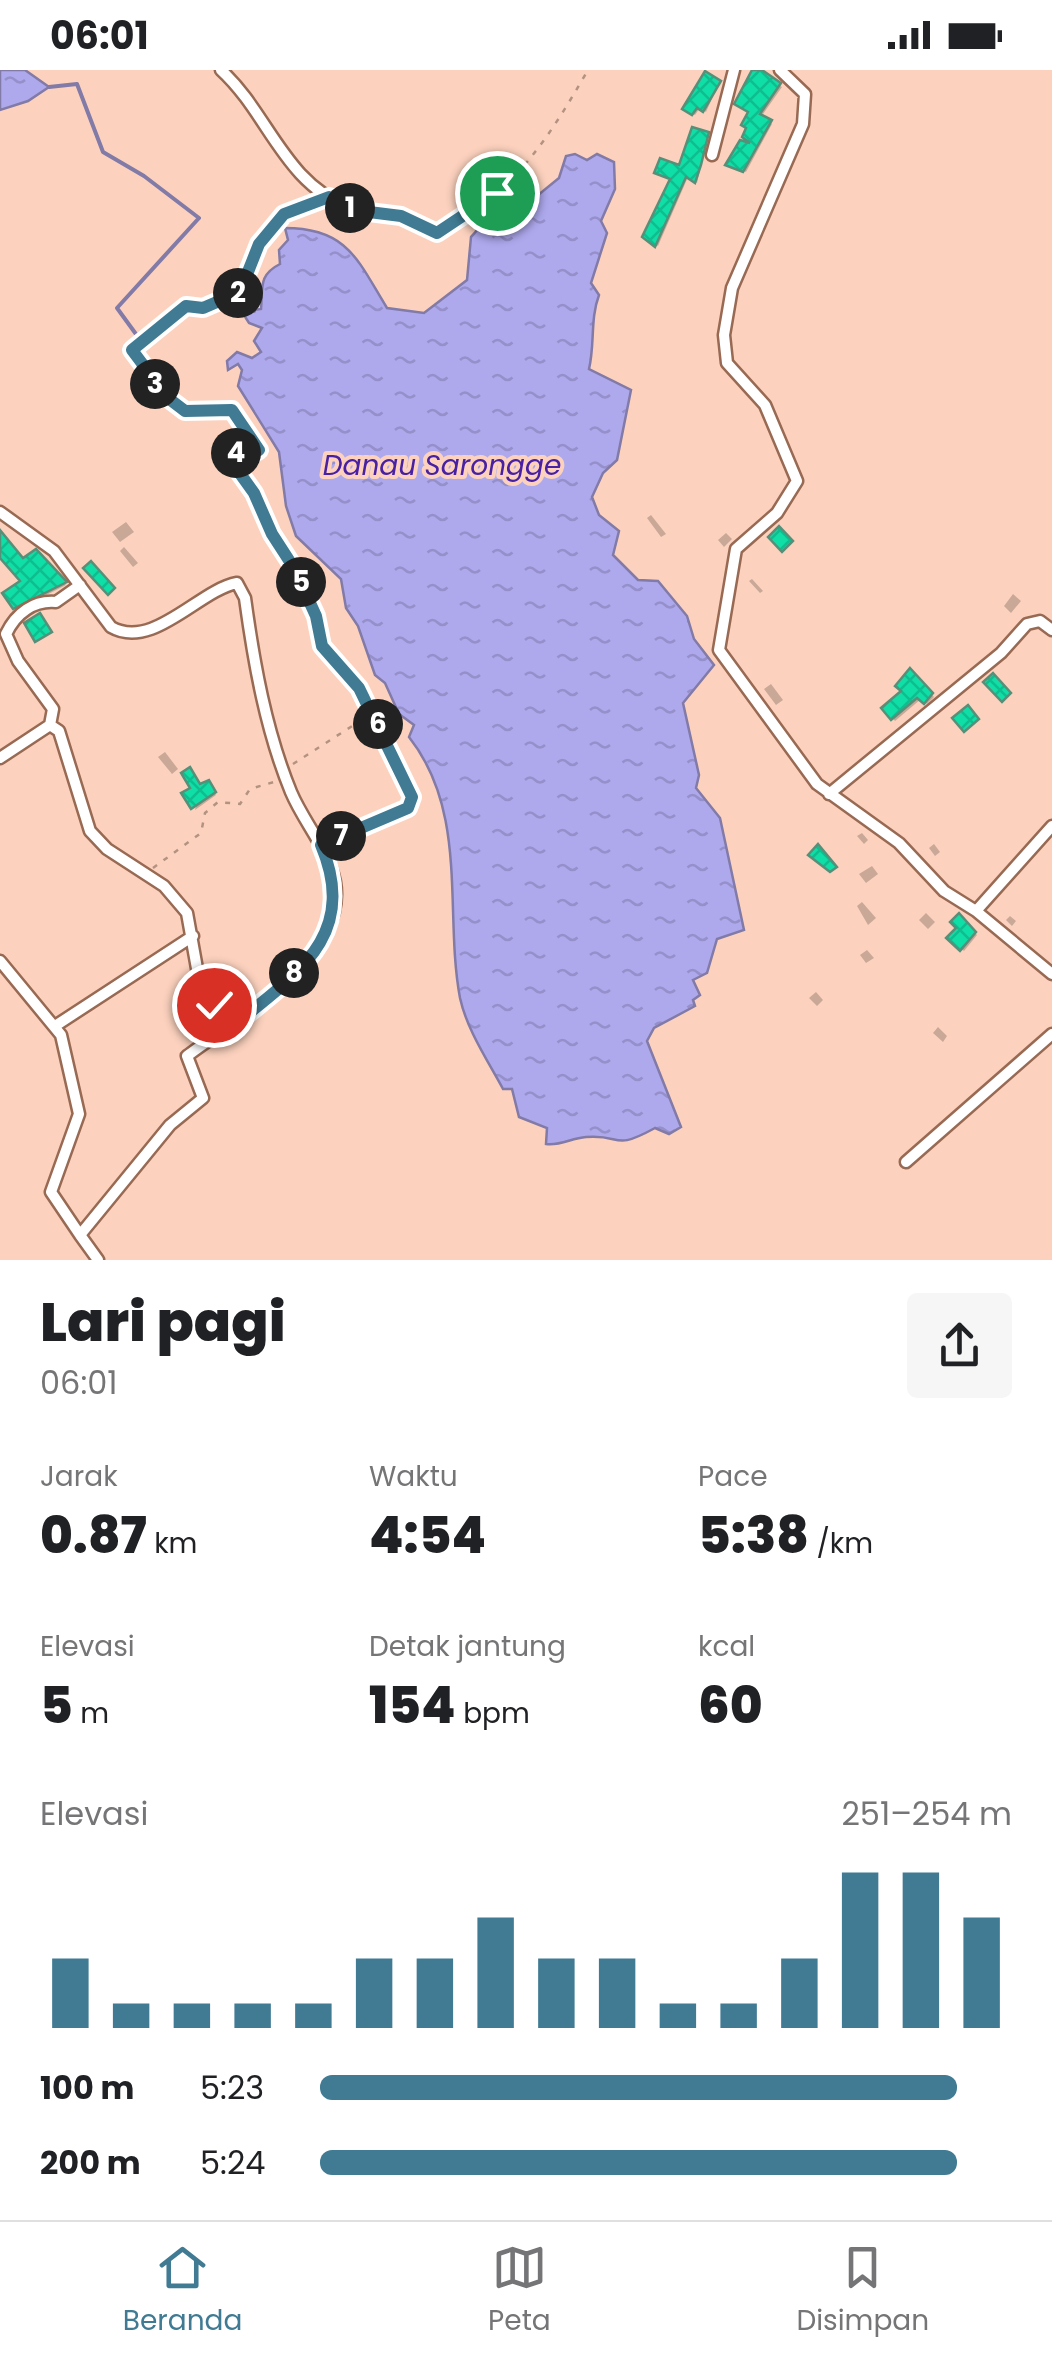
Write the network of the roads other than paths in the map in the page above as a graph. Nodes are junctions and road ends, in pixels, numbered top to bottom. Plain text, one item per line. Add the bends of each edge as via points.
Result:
1 (221, 70) edge
2 (734, 70) edge
3 (780, 70) edge
4 (712, 155) dead end
5 (437, 233) road end
6 (0, 512) edge
7 (80, 586) junction
8 (1052, 630) edge
9 (50, 725) junction
10 (0, 758) edge
11 (829, 794) junction
12 (1052, 826) edge
13 (976, 911) junction
14 (193, 936) junction
15 (0, 961) edge
16 (1052, 974) edge
17 (234, 1025) junction
18 (56, 1026) junction
19 (1052, 1034) edge
20 (906, 1162) dead end
21 (80, 1234) junction
22 (98, 1260) edge

1 - 5 street via 246,95 287,161 329,197
2 - 4 street
3 - 11 street via 805,94 803,124 732,288 724,336 727,363 765,406 797,481 736,550 718,641 756,706
6 - 7 street via 47,544
7 - 9 street via 56,602 28,607 6,634 53,709
7 - 17 street via 111,627 134,633 237,583 245,598 263,703 284,771 335,885 331,920 314,951
8 - 11 street via 1040,621 1028,624
9 - 10 street
9 - 14 street via 63,736 90,832 149,874 187,913
11 - 13 street via 899,843 944,891
12 - 13 street
13 - 16 street
14 - 17 street via 206,990
14 - 18 street
15 - 18 street
17 - 21 street via 187,1056 203,1098 170,1125
18 - 21 street via 79,1114 51,1192
19 - 20 street
21 - 22 street

